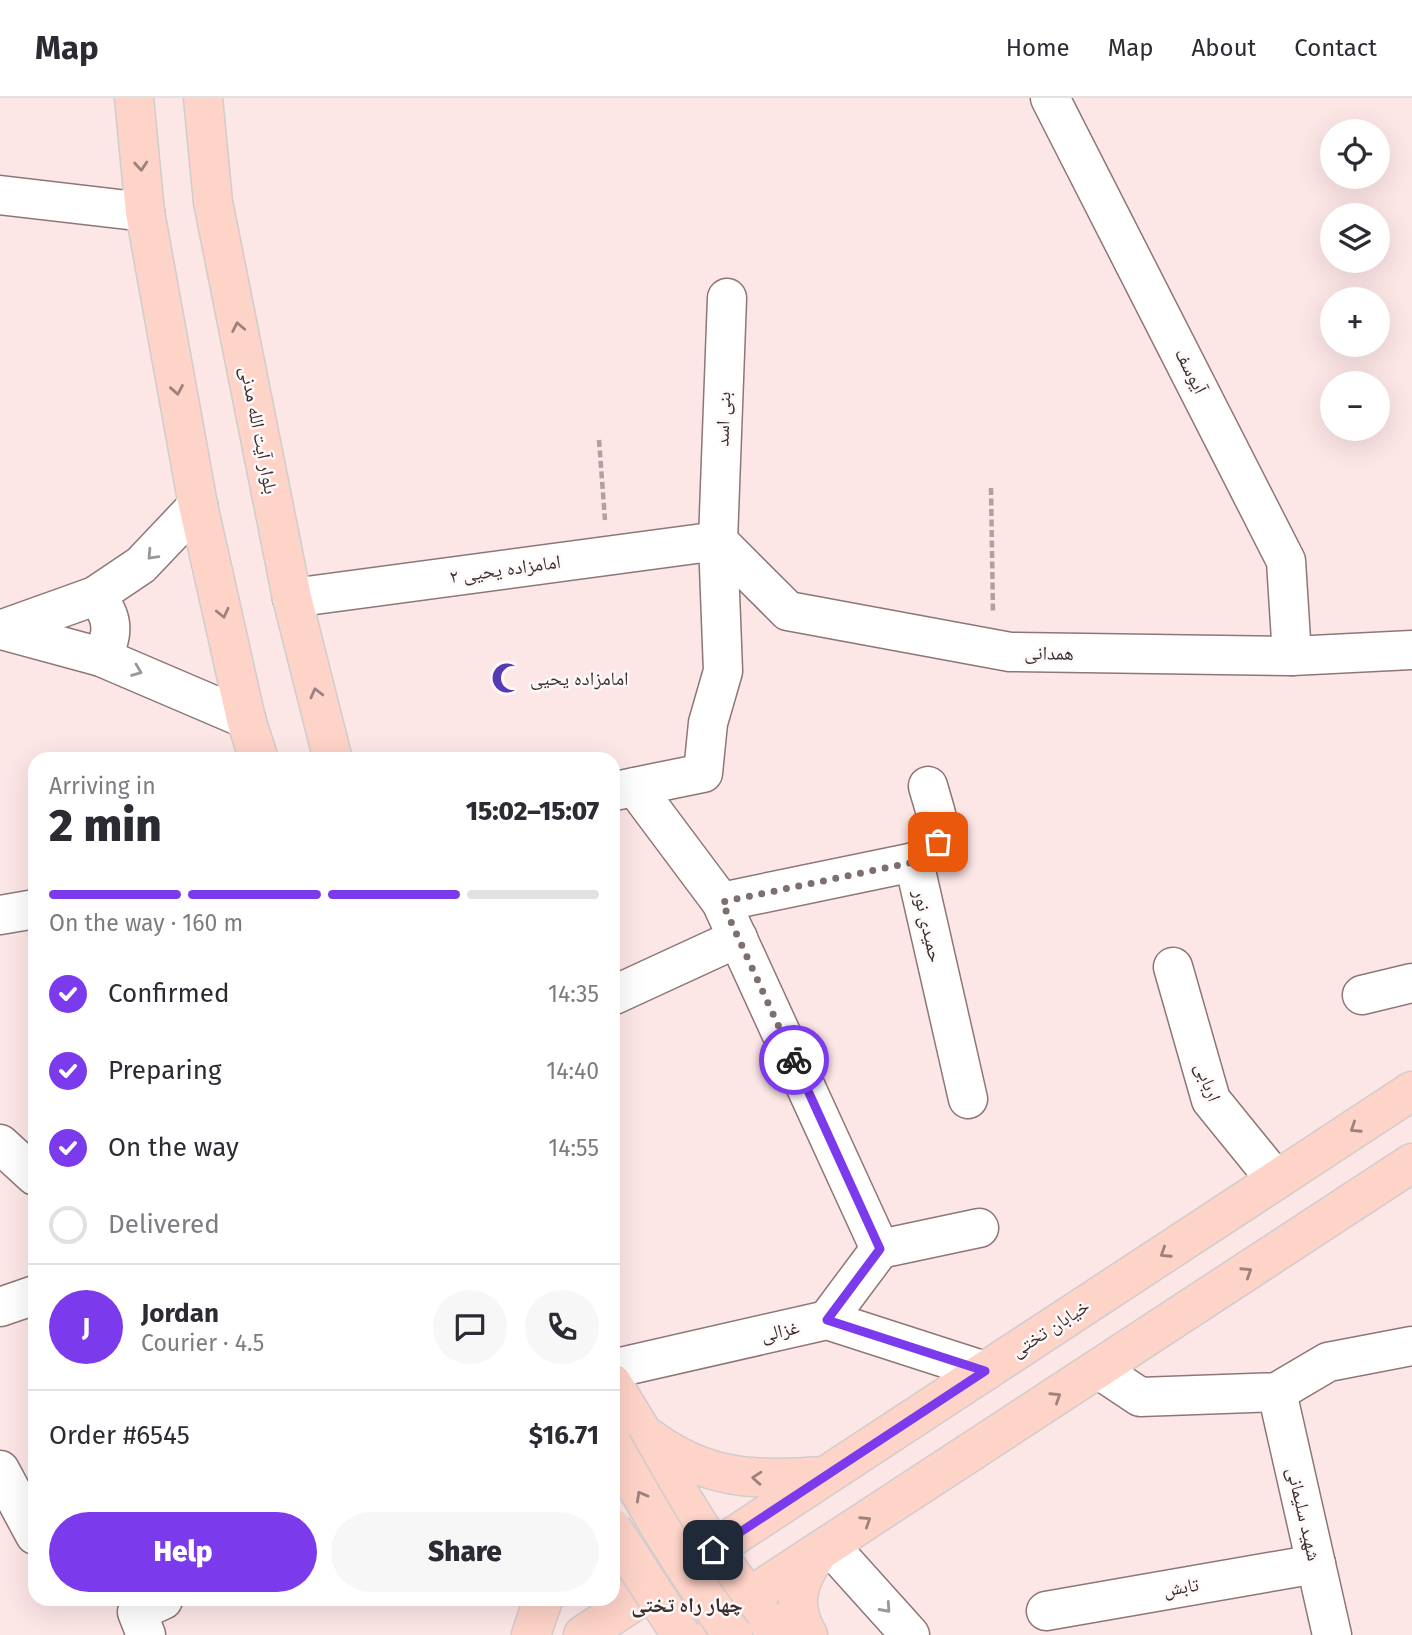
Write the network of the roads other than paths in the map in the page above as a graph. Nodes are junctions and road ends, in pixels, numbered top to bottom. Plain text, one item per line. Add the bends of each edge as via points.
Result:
1 (134, 98) edge
2 (204, 98) edge
3 (1050, 98) edge
4 (0, 195) edge
5 (145, 212) junction
6 (727, 298) dead end
7 (198, 505) junction
8 (718, 541) junction
9 (95, 596) junction
10 (292, 598) junction
11 (1, 630) edge
12 (1412, 650) edge
13 (1292, 656) junction
14 (101, 657) junction
15 (246, 719) junction
16 (256, 752) edge
17 (331, 752) edge
18 (928, 786) dead end
19 (624, 789) edge
20 (914, 862) junction
21 (722, 902) junction
22 (28, 910) edge
23 (0, 915) edge
24 (738, 938) junction
25 (1173, 967) dead end
26 (1412, 984) edge
27 (620, 992) edge
28 (1362, 995) dead end
29 (1412, 1091) edge
30 (968, 1099) dead end
31 (0, 1144) edge
32 (1412, 1164) edge
33 (28, 1170) edge
34 (1276, 1180) junction
35 (979, 1228) dead end
36 (880, 1249) junction
37 (28, 1298) edge
38 (0, 1307) edge
39 (827, 1320) junction
40 (1412, 1346) edge
41 (620, 1367) edge
42 (1098, 1369) junction
43 (985, 1371) junction
44 (1278, 1392) junction
45 (620, 1411) edge
46 (628, 1439) edge
47 (0, 1470) edge
48 (825, 1476) junction
49 (685, 1500) junction
50 (28, 1522) edge
51 (620, 1540) edge
52 (823, 1549) junction
53 (713, 1550) junction
54 (1316, 1564) junction
55 (620, 1574) edge
56 (748, 1599) junction
57 (150, 1606) edge
58 (540, 1606) edge
59 (1046, 1611) dead end
60 (603, 1630) edge
61 (146, 1635) edge
62 (531, 1635) edge
63 (681, 1635) edge
64 (691, 1635) edge
65 (733, 1635) edge
66 (779, 1635) edge
67 (808, 1635) edge
68 (910, 1635) edge
69 (1332, 1635) edge

1 -> 5 main road
10 -> 2 main road, بلوار آیت الله مدنی via 213,202
3 - 13 street, آیوسف via 1286,561
4 - 5 street
5 -> 7 main road
6 - 8 street, بنی اسد
7 -> 9 street via 141,565
7 -> 15 main road
8 - 10 street, امامزاده یحیی ۲
8 - 13 street, همدانی via 788,611 1010,652
8 - 19 street, بنی اسد via 723,671 708,723 703,773
9 - 11 street
9 - 14 street via 106,607 111,622 110,641
17 -> 10 main road, بلوار آیت الله مدنی
11 - 14 street
12 - 13 street, همدانی
14 -> 15 street
15 - 16 main road
18 - 20 street via 939,824 938,842 929,855
19 - 21 street
20 - 21 street, حمیدی نور
20 - 30 street, حمیدی نور
21 - 24 street
22 - 23 street
24 - 27 street
24 - 36 street
25 - 34 street, اربابی via 1211,1100
26 - 28 street
29 -> 34 main road, خیابان تختی
31 - 33 street
42 -> 32 main road
34 -> 43 main road, خیابان تختی
35 - 36 street
36 - 39 street
37 - 38 street
39 - 41 street, غزالی
39 - 43 street
40 - 44 street via 1328,1362
42 - 44 street via 1140,1397
52 -> 42 main road
43 - 48 main road, خیابان تختی
44 - 54 street, شهید سلیمانی
45 - 46 main road
48 -> 46 main road via 778,1479 707,1471
46 - 49 main road
65 -> 46 main road, bridge via 651,1513
47 - 50 street
48 - 53 main road, خیابان تختی
49 - 53 main road
49 - 55 main road via 671,1543 655,1561 635,1573
51 - 63 main road, bridge
52 - 56 main road
52 - 67 main road via 804,1573 797,1597
52 -> 68 street
53 - 56 main road
53 - 60 main road, خیابان تختی
54 - 59 street, تابش
54 - 69 street, شهید سلیمانی
56 - 64 main road
56 - 66 main road
57 - 61 street via 137,1612
58 - 62 main road

